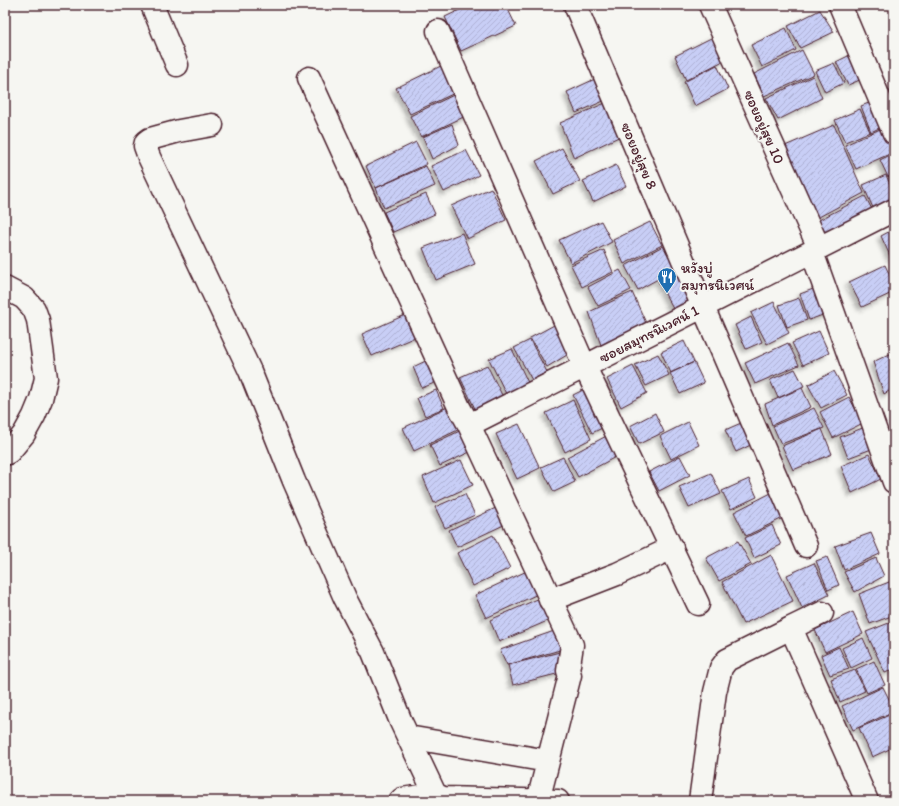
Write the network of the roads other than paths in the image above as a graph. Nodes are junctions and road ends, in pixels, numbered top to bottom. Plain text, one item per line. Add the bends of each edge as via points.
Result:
1 (152, 5) edge
2 (575, 5) edge
3 (710, 5) edge
4 (840, 5) edge
5 (438, 31) dead end
6 (177, 65) dead end
7 (309, 78) dead end
8 (212, 126) dead end
9 (894, 133) edge
10 (894, 210) edge
11 (815, 250) junction
12 (5, 288) edge
13 (703, 307) junction
14 (585, 367) junction
15 (469, 425) junction
16 (5, 454) edge
17 (894, 482) edge
18 (806, 546) dead end
19 (672, 548) junction
20 (550, 600) junction
21 (698, 604) dead end
22 (822, 613) dead end
23 (792, 628) junction
24 (408, 737) junction
25 (548, 761) junction
26 (435, 794) junction
27 (400, 801) edge
28 (544, 801) edge
29 (700, 801) edge
30 (867, 801) edge

1 - 6 street
2 - 13 street, ซอยอยู่สุข 8
3 - 11 street, ซอยอยู่สุข 10
4 - 9 street
5 - 14 street
7 - 15 street
8 - 24 street via 150,139 145,146 250,371 294,482 345,598 373,652
10 - 11 street, ซอยสมุทรนิเวศน์ 1
11 - 13 street, ซอยสมุทรนิเวศน์ 1
11 - 17 street, ซอยอยู่สุข 10
12 - 16 street via 24,298 34,309 38,320 46,378 34,416 24,434
13 - 14 street, ซอยสมุทรนิเวศน์ 1
13 - 18 street, ซอยอยู่สุข 8
14 - 15 street, ซอยสมุทรนิเวศน์ 1
14 - 19 street
15 - 20 street
19 - 20 street via 617,574
19 - 21 street
20 - 25 street via 572,645 568,671 570,675
22 - 23 street
23 - 29 street via 727,660 721,668 715,692
23 - 30 street
24 - 25 street
24 - 26 street
25 - 28 street
26 - 27 street
26 - 28 street via 443,798

